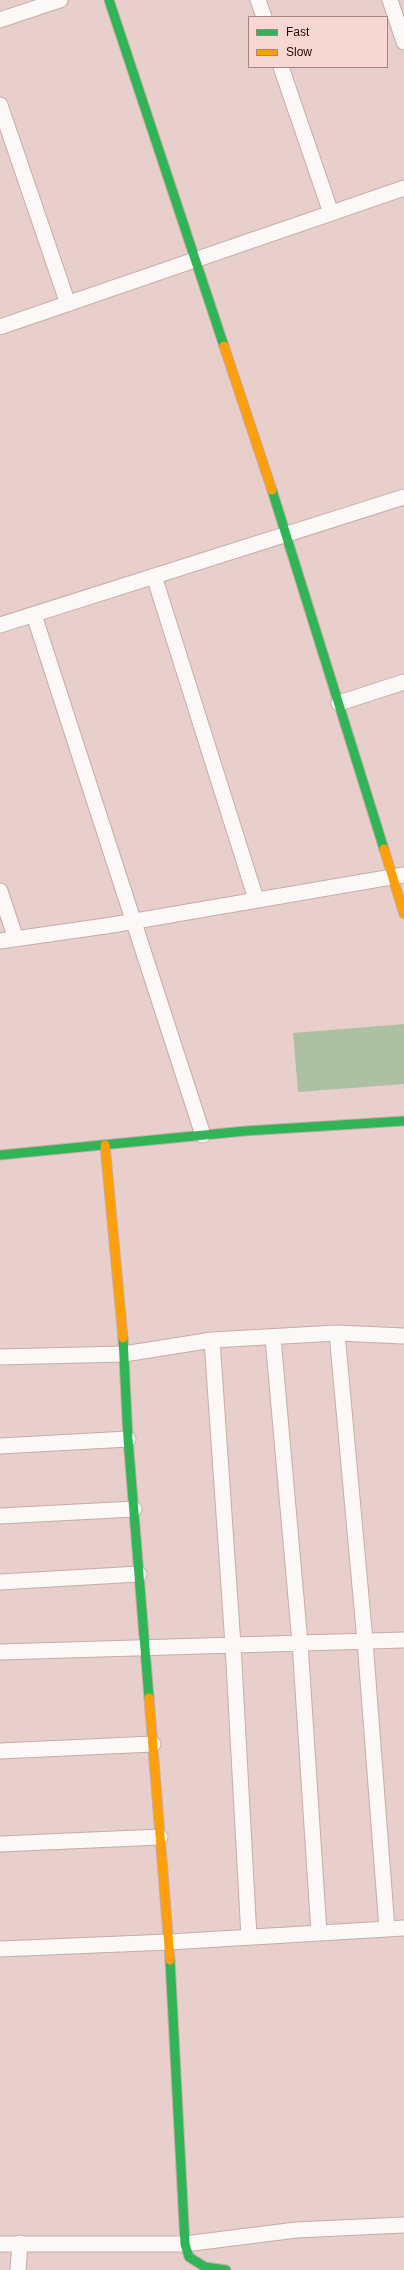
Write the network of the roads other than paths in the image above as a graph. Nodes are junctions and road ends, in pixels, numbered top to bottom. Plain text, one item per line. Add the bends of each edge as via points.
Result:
1 (60, 0) edge
2 (109, 0) edge
3 (258, 0) edge
4 (390, 0) edge
5 (264, 16) edge
6 (0, 20) edge
7 (399, 34) edge
8 (281, 68) edge
9 (0, 105) edge
10 (404, 188) edge
11 (331, 213) junction
12 (197, 260) junction
13 (68, 304) junction
14 (0, 327) edge
15 (404, 497) edge
16 (287, 534) junction
17 (154, 576) junction
18 (34, 615) junction
19 (0, 625) edge
20 (404, 682) edge
21 (339, 703) junction
22 (398, 876) edge
23 (0, 891) edge
24 (256, 899) junction
25 (404, 914) edge
26 (134, 921) junction
27 (16, 939) junction
28 (0, 941) edge
29 (404, 1121) edge
30 (203, 1135) junction
31 (105, 1145) junction
32 (0, 1155) edge
33 (337, 1333) junction
34 (404, 1336) edge
35 (273, 1338) junction
36 (212, 1340) junction
37 (124, 1354) junction
38 (0, 1357) edge
39 (128, 1439) junction
40 (0, 1446) edge
41 (134, 1509) junction
42 (0, 1516) edge
43 (139, 1574) junction
44 (0, 1582) edge
45 (404, 1640) edge
46 (365, 1641) junction
47 (300, 1643) junction
48 (233, 1645) junction
49 (145, 1648) junction
50 (0, 1652) edge
51 (153, 1744) junction
52 (0, 1751) edge
53 (160, 1837) junction
54 (0, 1844) edge
55 (404, 1928) edge
56 (387, 1929) junction
57 (319, 1933) junction
58 (249, 1937) junction
59 (169, 1942) junction
60 (0, 1949) edge
61 (404, 2225) edge
62 (20, 2243) junction
63 (0, 2244) edge
64 (185, 2244) junction
65 (18, 2270) edge
66 (226, 2270) edge

1 - 6 street
2 - 12 street
3 - 5 street
4 - 7 street
8 - 11 street
9 - 13 street
10 - 11 street
11 - 12 street
12 - 13 street
12 - 16 street
13 - 14 street
15 - 16 street
16 - 17 street
16 - 21 street
17 - 18 street
17 - 24 street
18 - 19 street
18 - 26 street
20 - 21 street
21 - 22 street
22 - 24 street
22 - 25 street
23 - 27 street
24 - 26 street
26 - 27 street
26 - 30 street
27 - 28 street
29 - 30 street
30 - 31 street
31 - 32 street
31 - 37 street
33 - 34 street
33 - 35 street
33 - 46 street
35 - 36 street
35 - 47 street
36 - 37 street
36 - 48 street
37 - 38 street
37 - 39 street
39 - 40 street
39 - 41 street
41 - 42 street
41 - 43 street
43 - 44 street
43 - 49 street
45 - 46 street
46 - 47 street
46 - 56 street
47 - 48 street
47 - 57 street
48 - 49 street
48 - 58 street
49 - 50 street
49 - 51 street
51 - 52 street
51 - 53 street
53 - 54 street
53 - 59 street
55 - 56 street
56 - 57 street
57 - 58 street
58 - 59 street
59 - 60 street
59 - 64 street
61 - 64 street via 296,2230
62 - 63 street
62 - 64 street
62 - 65 street
64 - 66 street via 189,2257 205,2267

